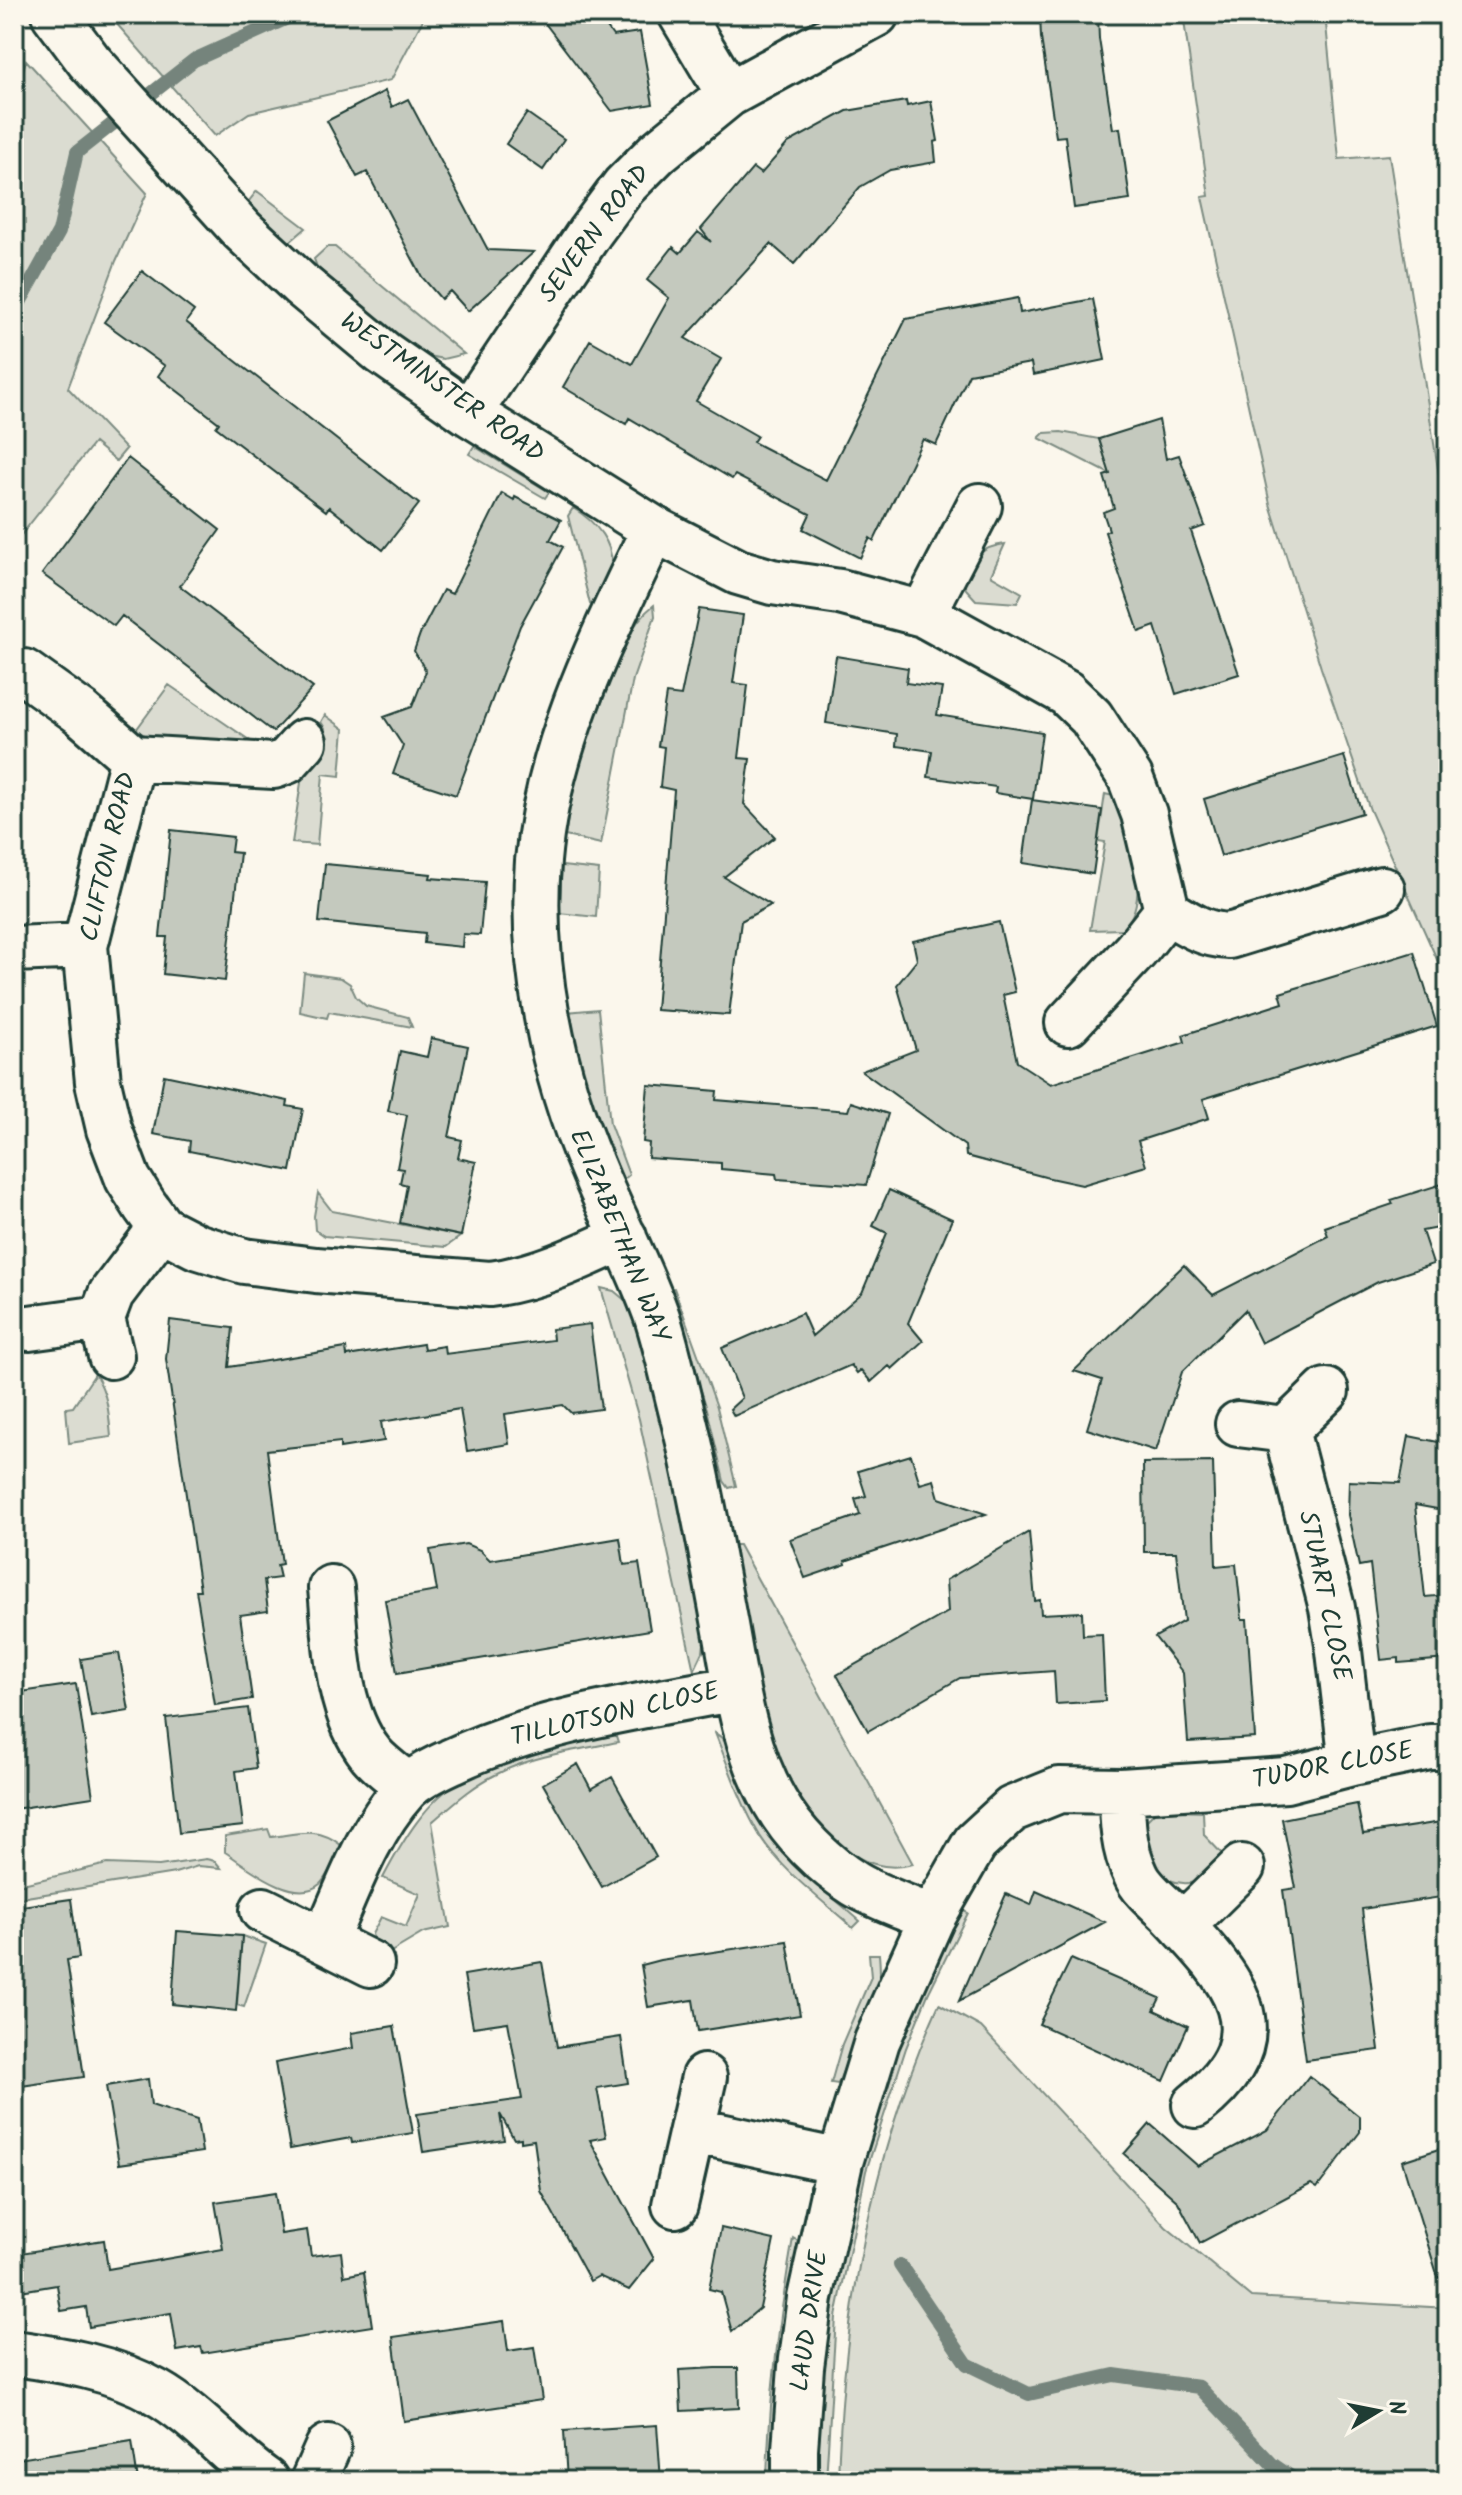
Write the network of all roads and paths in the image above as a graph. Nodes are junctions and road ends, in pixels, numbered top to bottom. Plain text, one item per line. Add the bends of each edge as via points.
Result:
1 (54, 14) edge
2 (681, 14) edge
3 (876, 14) edge
4 (729, 94) junction
5 (469, 413) junction
6 (979, 506) dead end
7 (654, 529) junction
8 (923, 614) junction
9 (24, 672) dead end
10 (304, 742) dead end
11 (133, 758) junction
12 (1382, 889) dead end
13 (1167, 911) junction
14 (85, 946) junction
15 (14, 949) edge
16 (1068, 1023) dead end
17 (161, 1228) junction
18 (624, 1237) junction
19 (29, 1328) dead end
20 (1326, 1391) dead end
21 (1238, 1424) dead end
22 (1286, 1430) junction
23 (331, 1588) dead end
24 (736, 1688) junction
25 (1448, 1747) edge
26 (1352, 1763) junction
27 (408, 1786) junction
28 (1122, 1791) junction
29 (1242, 1867) dead end
30 (263, 1910) dead end
31 (932, 1918) junction
32 (1182, 1926) junction
33 (325, 1940) junction
34 (371, 1964) dead end
35 (704, 2077) dead end
36 (1195, 2105) dead end
37 (692, 2130) junction
38 (840, 2162) junction
39 (675, 2205) dead end
40 (14, 2353) edge
41 (266, 2481) edge
42 (795, 2481) edge

1 - 5 street, WESTMINSTER ROAD via 89,61 242,230 383,353
2 - 4 street
3 - 4 street, SEVERN ROAD
4 - 5 street, SEVERN ROAD via 624,186
5 - 7 street, WESTMINSTER ROAD
6 - 8 street
7 - 8 street, WESTMINSTER ROAD via 738,572
7 - 18 street, ELIZABETHAN WAY via 568,724 550,783 538,862 538,949 556,1063 582,1143
8 - 13 street, WESTMINSTER ROAD via 1066,693 1091,717 1130,777
9 - 11 street, CLIFTON ROAD
10 - 11 street, CLIFTON ROAD via 287,761 274,766
11 - 14 street, CLIFTON ROAD
12 - 13 street via 1229,936 1196,929
13 - 16 street
14 - 15 street
14 - 17 street, CLIFTON ROAD via 98,1082 109,1129 128,1179
17 - 18 street, CLIFTON ROAD via 244,1261 490,1284 540,1272
17 - 19 street via 111,1294 106,1337
18 - 24 street, ELIZABETHAN WAY via 657,1318 699,1481
20 - 22 street
21 - 22 street
22 - 26 street, STUART CLOSE via 1332,1608
23 - 27 street via 339,1664 358,1732 372,1754
24 - 27 street, TILLOTSON CLOSE via 517,1734 442,1765
24 - 31 street, ELIZABETHAN WAY via 760,1771 796,1832 825,1863 856,1885
25 - 26 street, TUDOR CLOSE
26 - 28 street, TUDOR CLOSE via 1286,1780
27 - 33 street, TILLOTSON CLOSE via 369,1842
28 - 31 street, TUDOR CLOSE via 1059,1790 1012,1809 975,1843
28 - 32 street via 1126,1848 1137,1879
29 - 32 street
30 - 33 street
31 - 38 street, LAUD DRIVE via 877,2041
32 - 36 street via 1229,1980 1243,2029 1229,2072
33 - 34 street
35 - 37 street
37 - 38 street
37 - 39 street
38 - 42 street, LAUD DRIVE via 810,2298
40 - 41 street via 117,2374 157,2392

